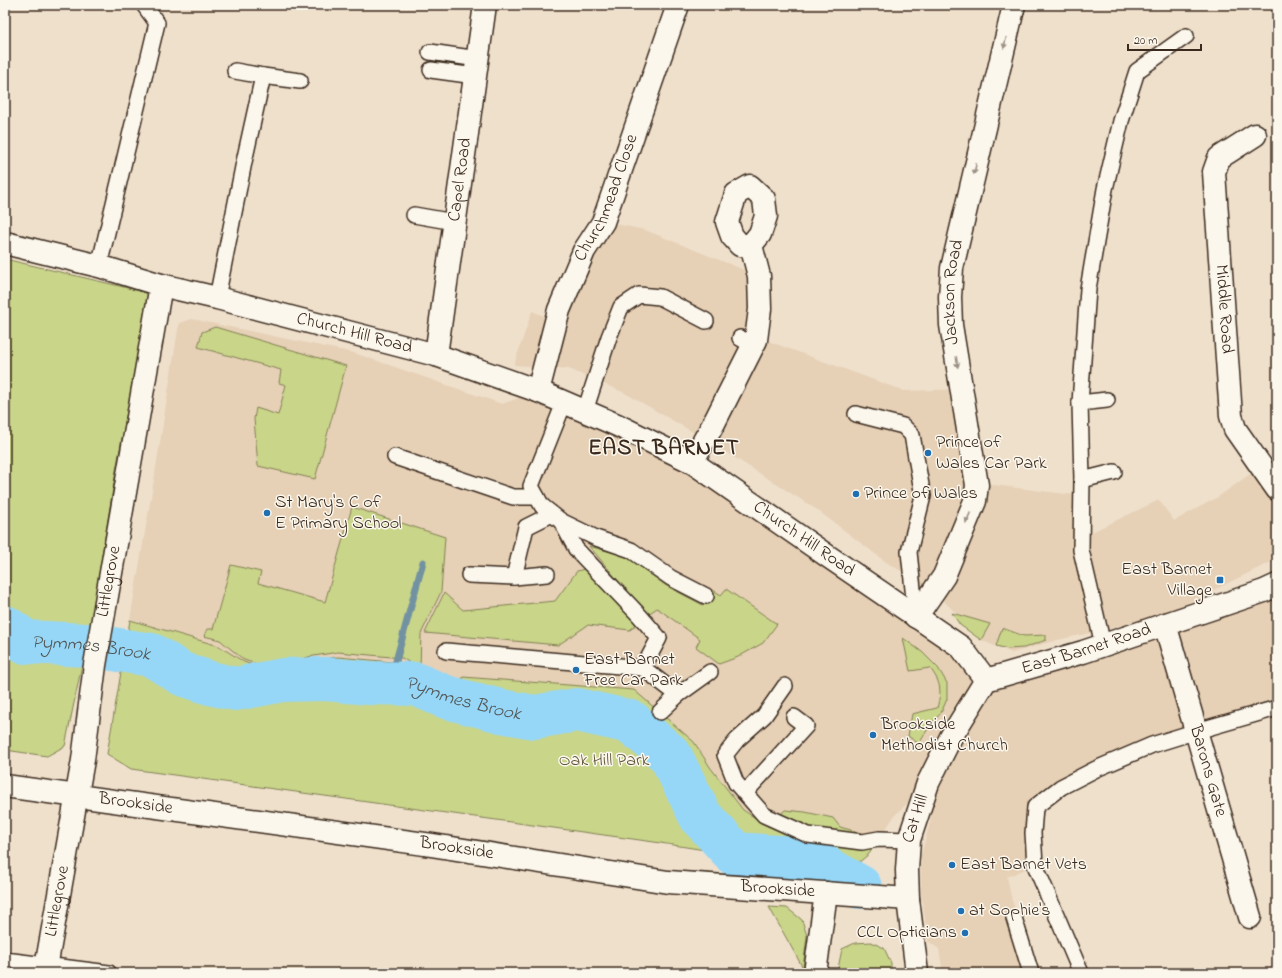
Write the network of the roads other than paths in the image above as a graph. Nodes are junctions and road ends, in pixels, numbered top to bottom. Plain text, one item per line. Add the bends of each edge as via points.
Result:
1 (144, 5) edge
2 (485, 5) edge
3 (678, 5) edge
4 (1014, 5) edge
5 (1186, 36) dead end
6 (430, 52) dead end
7 (476, 68) junction
8 (431, 70) dead end
9 (235, 72) dead end
10 (263, 76) junction
11 (300, 81) dead end
12 (1255, 135) dead end
13 (414, 215) dead end
14 (454, 222) junction
15 (5, 243) edge
16 (751, 246) dead end
17 (99, 266) junction
18 (161, 286) junction
19 (217, 298) junction
20 (706, 321) dead end
21 (436, 355) junction
22 (538, 391) junction
23 (1107, 400) dead end
24 (564, 402) junction
25 (1080, 403) junction
26 (585, 411) junction
27 (856, 414) dead end
28 (395, 457) dead end
29 (692, 462) junction
30 (1114, 472) dead end
31 (1082, 480) junction
32 (1277, 489) edge
33 (537, 496) junction
34 (556, 518) junction
35 (547, 574) dead end
36 (469, 575) dead end
37 (514, 577) junction
38 (1277, 585) edge
39 (706, 596) dead end
40 (916, 617) junction
41 (1165, 624) junction
42 (1103, 645) junction
43 (446, 651) dead end
44 (644, 668) junction
45 (710, 672) dead end
46 (986, 680) junction
47 (785, 686) dead end
48 (678, 695) junction
49 (1277, 708) edge
50 (660, 712) dead end
51 (794, 717) dead end
52 (1197, 731) junction
53 (5, 786) edge
54 (745, 793) junction
55 (77, 797) junction
56 (909, 840) junction
57 (826, 893) junction
58 (908, 899) junction
59 (1250, 917) dead end
60 (1014, 918) dead end
61 (5, 960) edge
62 (46, 969) edge
63 (109, 973) edge
64 (815, 973) edge
65 (917, 973) edge
66 (1032, 973) edge
67 (1082, 973) edge

1 - 17 lane via 157,22
2 - 7 street, Capel Road
3 - 22 street, Churchmead Close via 603,222 584,251 559,310
4 -> 40 street, Jackson Road via 952,268 951,325 977,485 975,501 944,576
5 - 25 lane via 1136,71 1121,121 1105,189 1088,289
6 - 7 lane
7 - 8 lane
7 - 14 street, Capel Road
9 - 10 lane
10 - 11 lane
10 - 19 lane
12 - 32 street, Middle Road via 1219,158 1214,172 1231,416 1235,429
13 - 14 lane
14 - 21 street, Capel Road
15 - 17 street, Church Hill Road
16 - 29 street via 759,276 760,309 756,340 747,342 714,423
17 - 18 street, Church Hill Road
18 - 19 street, Church Hill Road
18 - 55 street, Littlegrove via 95,665
19 - 21 street, Church Hill Road
20 - 26 lane via 660,297 639,295 621,307
21 - 22 street, Church Hill Road
22 - 24 street, Church Hill Road
23 - 25 lane
24 - 26 street, Church Hill Road
24 - 33 lane via 531,486
25 - 31 lane
26 - 29 street, Church Hill Road
27 - 40 lane via 903,426 912,435 923,496 909,552
28 - 33 lane via 514,497
29 - 40 street, Church Hill Road
30 - 31 lane
31 - 42 lane via 1081,550
33 - 34 lane via 542,506
34 - 37 lane via 526,527
34 - 39 lane via 596,538 631,550 671,578
34 - 44 lane via 576,549 659,638
35 - 37 lane
36 - 37 lane
38 - 41 street, East Barnet Road
40 - 46 street via 961,647
41 - 42 street, East Barnet Road
41 - 52 street, Barons Gate
42 - 46 street, East Barnet Road
43 - 44 lane
44 - 48 lane
45 - 48 lane
46 - 56 street, Cat Hill via 951,737 928,783
47 - 54 lane via 764,716 724,755 736,783
48 - 50 lane
49 - 52 lane
51 - 54 lane via 806,726
52 - 59 street, Barons Gate
52 - 67 lane via 1152,745 1096,769 1061,787 1035,808 1035,865
53 - 55 street, Brookside
54 - 56 lane via 764,815 808,835 862,842 879,839
55 - 57 street, Brookside via 432,845 668,882
55 - 62 street, Littlegrove
56 - 58 street, Cat Hill
57 - 58 street, Brookside
57 - 64 street
58 - 65 street, Cat Hill
60 - 66 lane
61 - 62 lane
62 - 63 lane

